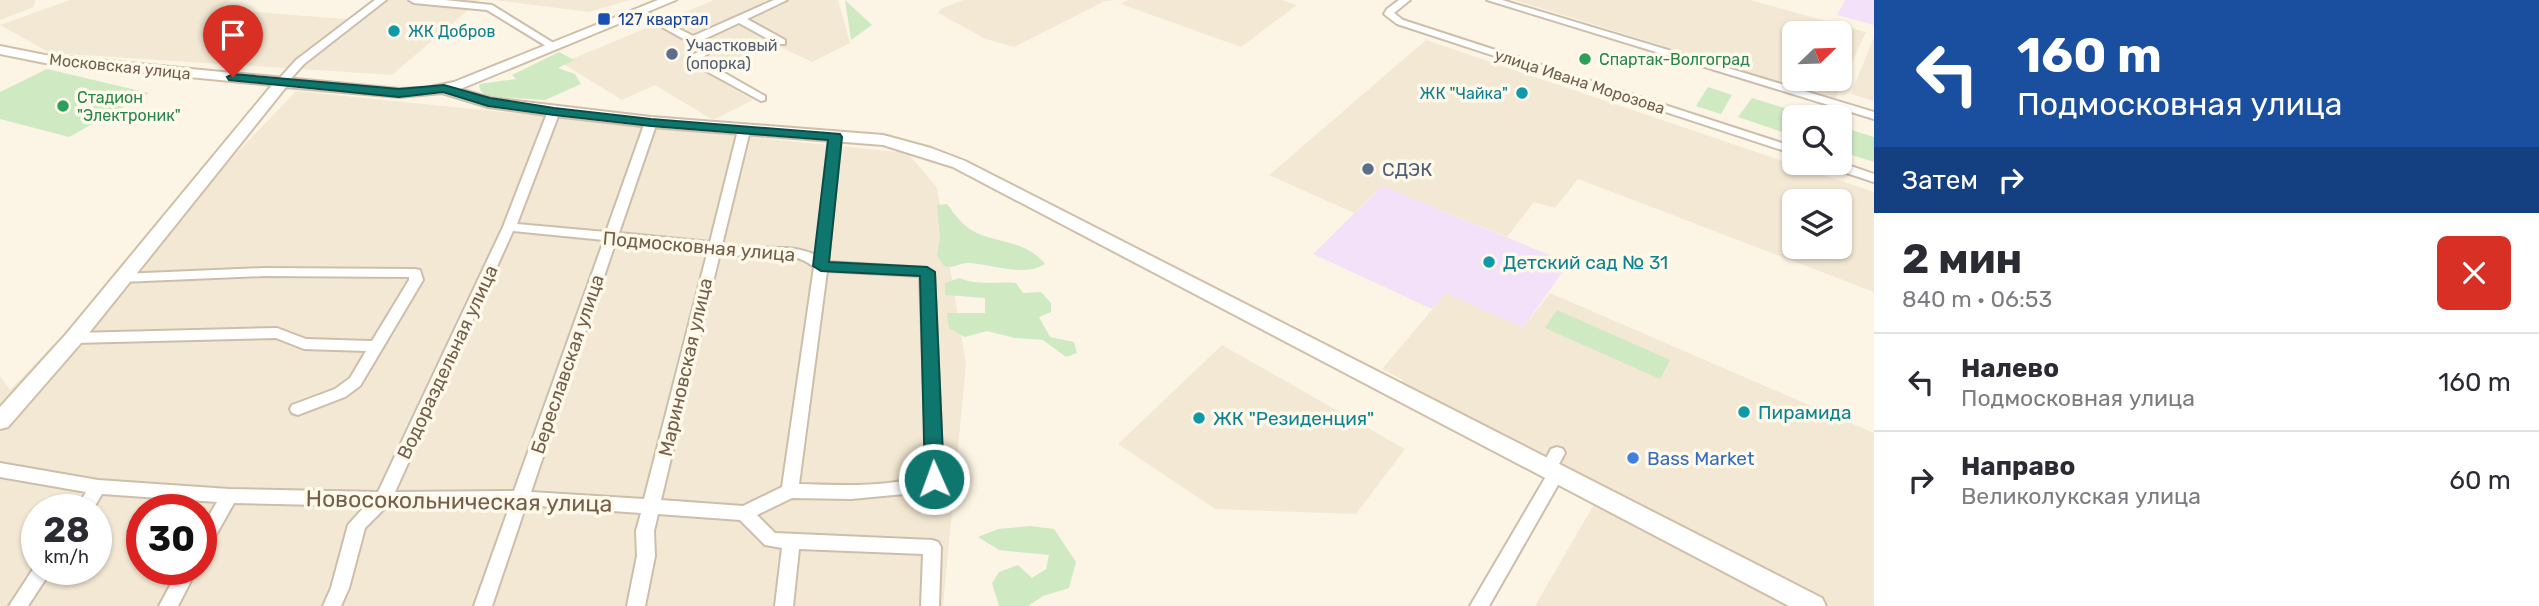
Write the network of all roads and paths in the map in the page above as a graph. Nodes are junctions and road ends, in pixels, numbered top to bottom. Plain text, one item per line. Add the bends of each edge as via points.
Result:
1 (381, 0) edge
2 (414, 0) edge
3 (669, 0) edge
4 (782, 0) edge
5 (1405, 0) edge
6 (1492, 0) edge
7 (640, 12) junction
8 (739, 19) junction
9 (693, 40) junction
10 (781, 42) dead end
11 (555, 47) junction
12 (0, 50) edge
13 (282, 82) junction
14 (444, 89) junction
15 (761, 98) dead end
16 (554, 111) junction
17 (1874, 116) edge
18 (651, 122) junction
19 (744, 130) junction
20 (835, 137) junction
21 (1782, 147) edge
22 (1852, 171) edge
23 (1874, 178) edge
24 (509, 227) junction
25 (611, 238) junction
26 (713, 246) junction
27 (821, 266) junction
28 (121, 278) junction
29 (74, 338) junction
30 (374, 346) junction
31 (298, 409) dead end
32 (0, 421) edge
33 (1557, 463) junction
34 (0, 471) edge
35 (99, 487) junction
36 (790, 491) junction
37 (94, 494) edge
38 (229, 496) junction
39 (521, 498) junction
40 (383, 499) junction
41 (652, 505) junction
42 (744, 513) junction
43 (217, 517) edge
44 (791, 542) junction
45 (32, 585) edge
46 (179, 585) edge
47 (18, 606) edge
48 (168, 606) edge
49 (332, 606) edge
50 (483, 606) edge
51 (636, 606) edge
52 (784, 606) edge
53 (930, 606) edge
54 (1479, 606) edge
55 (1813, 606) edge

1 - 13 street via 300,62
2 - 11 street via 489,7
3 - 7 main road
4 - 8 street
5 - 21 street, улица Ивана Морозова via 1389,15 1400,22
6 - 17 street
7 - 9 street
7 - 11 main road
8 - 9 street
8 - 10 street
9 - 15 street via 707,51 692,59
11 - 14 main road
12 - 13 main road, Московская улица via 45,59
13 - 14 main road, Московская улица via 399,93
13 - 28 main road
14 - 16 main road, Московская улица via 488,102
16 - 18 main road, Московская улица
16 - 24 street, Водораздельная улица
18 - 19 main road, Московская улица
18 - 25 street, Береславская улица
19 - 20 main road, Московская улица
19 - 26 street, Мариновская улица
20 - 27 street
20 - 33 main road via 883,140 959,164
22 - 23 street
24 - 25 street, Подмосковная улица
24 - 40 street, Водораздельная улица
25 - 26 street, Подмосковная улица
25 - 39 street, Береславская улица
26 - 27 street, Подмосковная улица via 725,252 770,250 813,257
26 - 41 street, Мариновская улица
27 - 36 street
27 - 36 street, Подмосковная улица via 927,272 934,479 915,486 851,492
28 - 29 main road
28 - 30 street via 264,272 415,273 416,280
29 - 30 street via 277,333 304,344
29 - 32 main road
30 - 31 street via 355,382 340,393
33 - 54 street
33 - 55 main road
34 - 35 street, Новосокольническая улица
35 - 37 street
35 - 38 street, Новосокольническая улица
36 - 42 street
38 - 40 street, Новосокольническая улица
38 - 43 street
39 - 40 street, Новосокольническая улица
39 - 41 street, Новосокольническая улица
39 - 50 street, Береславская улица
40 - 49 street, Водораздельная улица via 357,525
41 - 42 street, Новосокольническая улица
41 - 51 street, Мариновская улица
42 - 44 street via 771,540
44 - 52 street
44 - 53 street via 932,547
45 - 47 street
46 - 48 street

